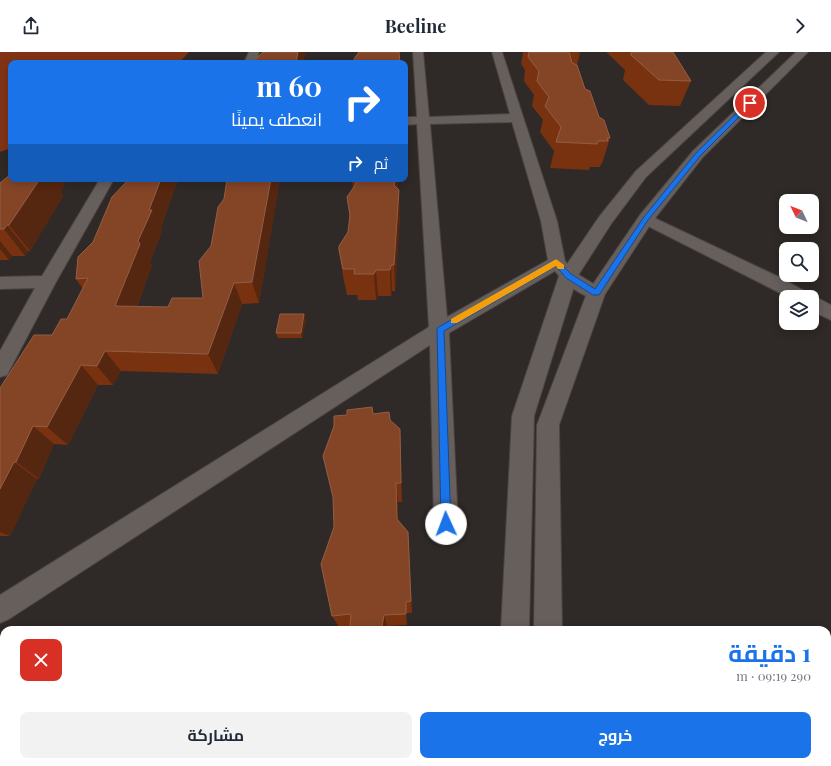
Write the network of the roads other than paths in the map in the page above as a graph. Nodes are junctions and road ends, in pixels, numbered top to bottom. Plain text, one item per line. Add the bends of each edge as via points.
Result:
1 (418, 52) edge
2 (497, 52) edge
3 (773, 52) edge
4 (802, 52) edge
5 (516, 118) junction
6 (408, 121) edge
7 (424, 121) junction
8 (105, 182) edge
9 (646, 219) junction
10 (562, 269) junction
11 (47, 282) junction
12 (0, 283) edge
13 (789, 290) edge
14 (596, 293) junction
15 (819, 307) edge
16 (831, 313) edge
17 (439, 330) junction
18 (0, 369) edge
19 (446, 524) dead end
20 (0, 610) edge
21 (514, 626) edge
22 (548, 626) edge

1 - 7 street
2 - 5 street
3 - 10 street via 641,174 605,221
4 - 9 street via 698,154
5 - 7 street
5 - 10 street
6 - 7 street
7 - 17 street
8 - 11 street
9 - 13 street
9 - 14 street
10 - 14 street
10 - 17 street
10 - 21 street via 523,416
11 - 12 street
11 - 18 street
14 - 22 street via 548,425
15 - 16 street
17 - 19 street
17 - 20 street

